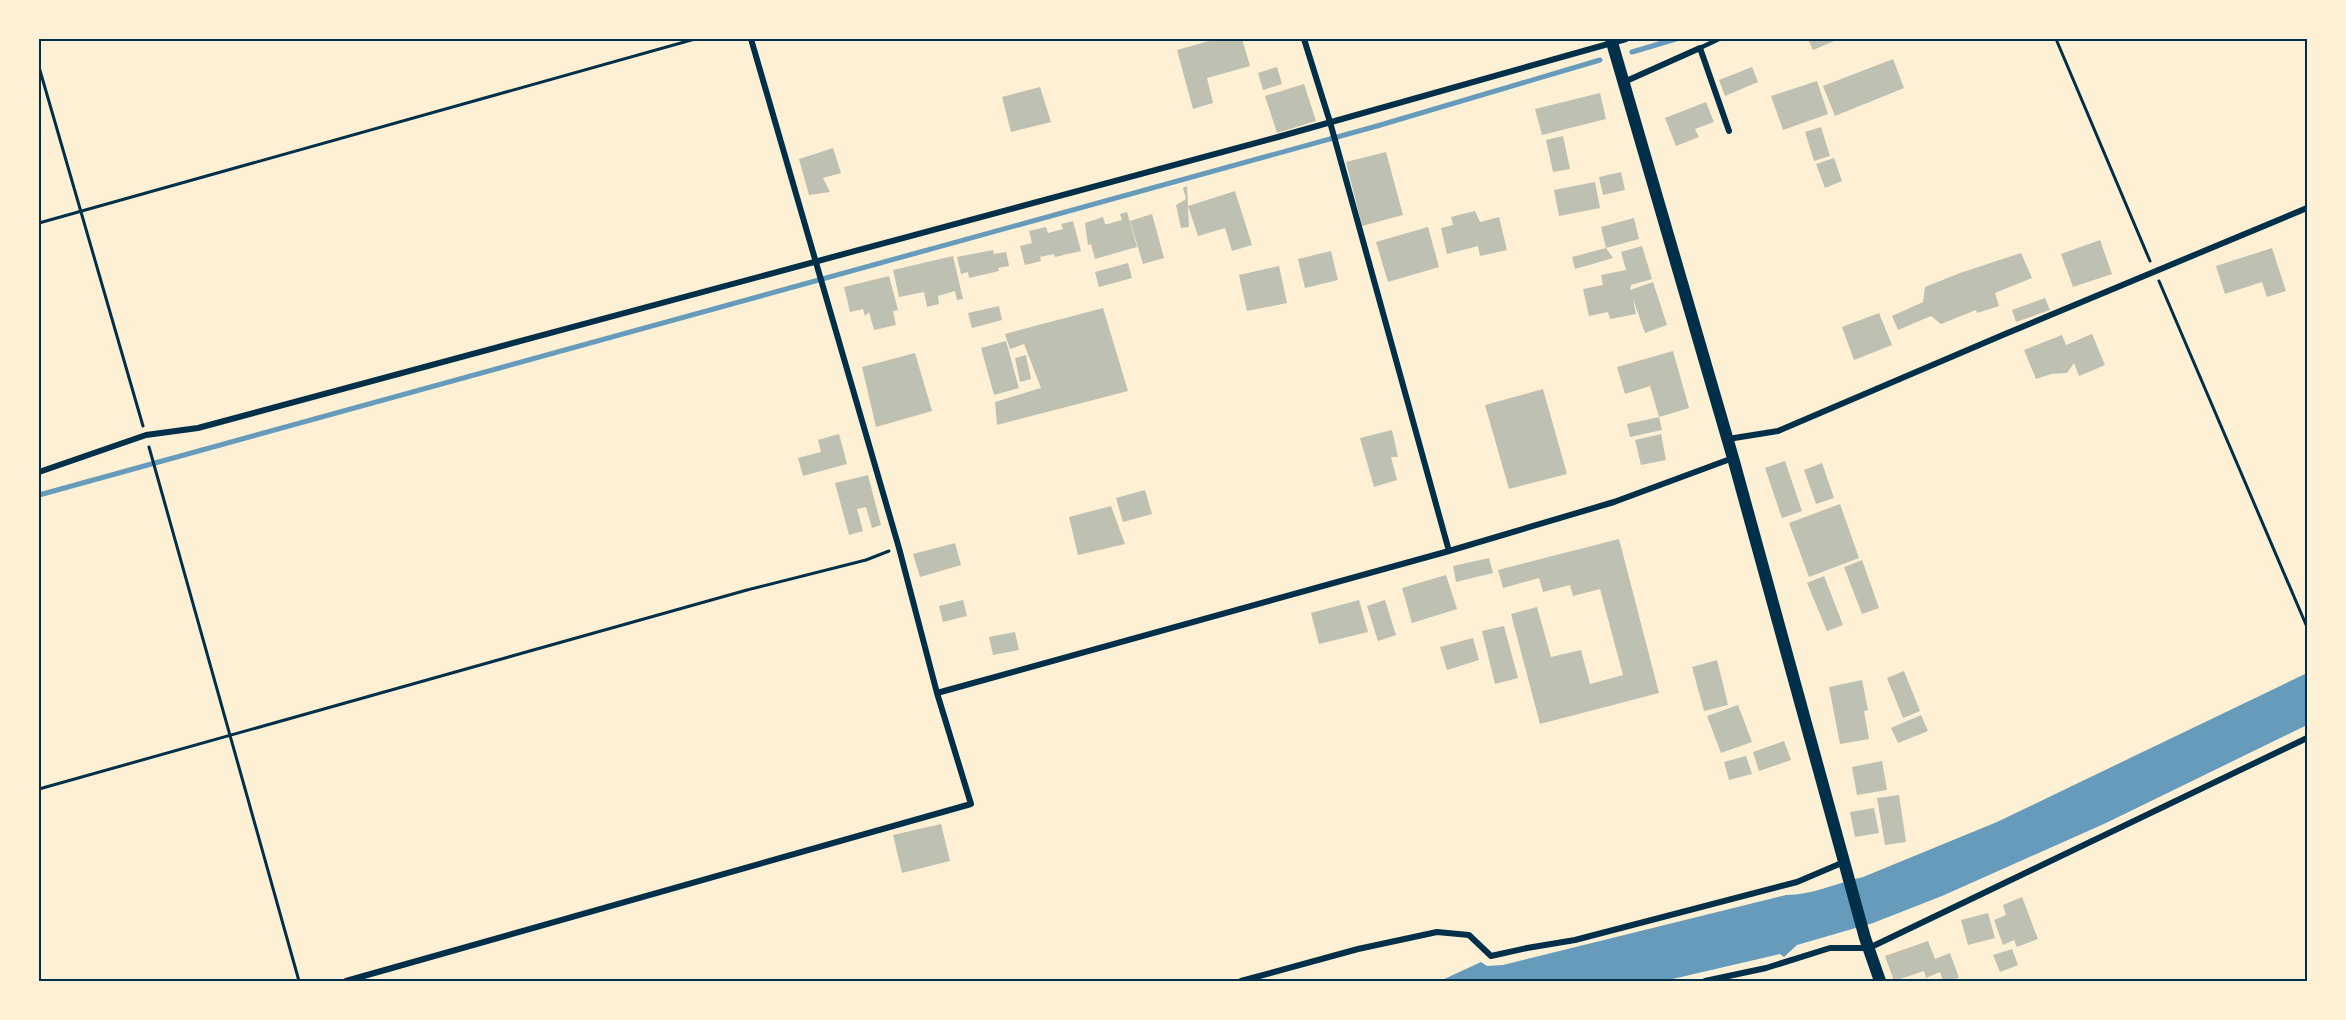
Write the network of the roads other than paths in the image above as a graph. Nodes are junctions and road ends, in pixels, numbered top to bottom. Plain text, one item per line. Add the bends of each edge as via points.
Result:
1 (751, 39) edge
2 (1304, 39) edge
3 (1626, 39) edge
4 (1719, 39) edge
5 (1612, 41) edge
6 (1700, 48) junction
7 (1623, 82) junction
8 (1330, 122) junction
9 (1729, 131) dead end
10 (2307, 208) edge
11 (816, 262) junction
12 (1728, 440) junction
13 (1733, 458) junction
14 (39, 472) edge
15 (1449, 551) junction
16 (937, 693) junction
17 (2307, 738) edge
18 (1844, 862) junction
19 (1867, 943) junction
20 (346, 981) edge
21 (1241, 981) edge
22 (1705, 981) edge
23 (1880, 981) edge

1 - 11 street
2 - 8 street
3 - 5 street
4 - 6 lane
5 - 7 main road
5 - 8 street
6 - 7 street
6 - 9 street
7 - 12 main road
8 - 11 street
8 - 15 street
10 - 12 street via 1778,431
11 - 14 street via 198,428 146,435
11 - 16 street
12 - 13 main road
13 - 15 street via 1614,502
13 - 18 main road
15 - 16 street
16 - 20 street via 971,804
17 - 19 street
18 - 19 main road
18 - 21 street via 1797,882 1575,940 1491,956 1469,935 1437,932
19 - 22 street via 1830,948 1766,968
19 - 23 main road

